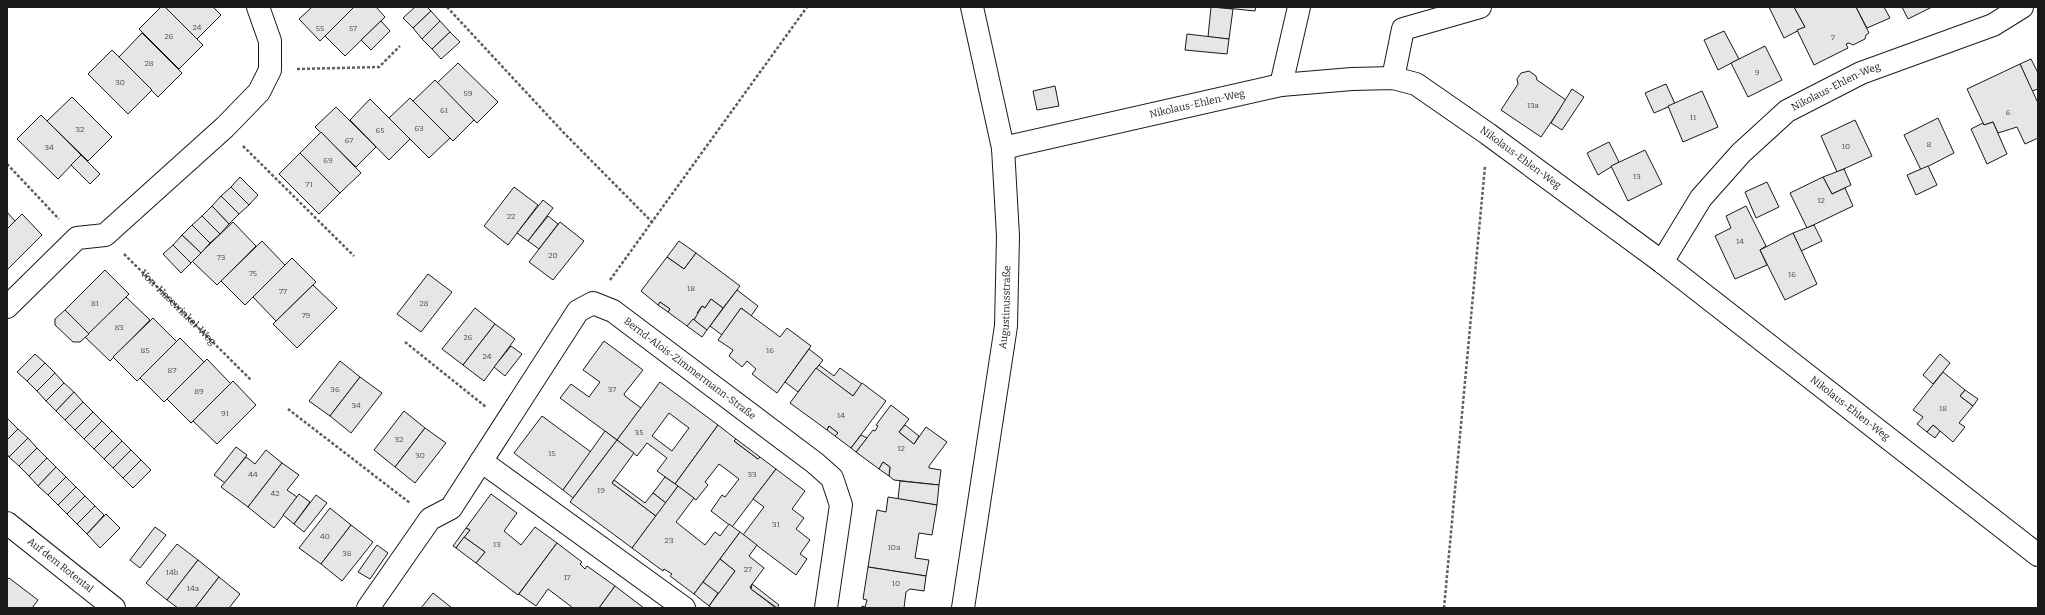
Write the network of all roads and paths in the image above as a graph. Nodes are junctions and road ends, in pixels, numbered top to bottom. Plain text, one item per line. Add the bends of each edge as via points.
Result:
1 (258, 7) edge
2 (446, 7) edge
3 (807, 7) edge
4 (972, 7) edge
5 (1299, 7) edge
6 (1480, 7) edge
7 (2022, 7) edge
8 (400, 46) dead end
9 (270, 70) junction
10 (1393, 78) junction
11 (1282, 85) junction
12 (225, 127) junction
13 (1488, 134) junction
14 (1003, 148) junction
15 (7, 164) edge
16 (653, 223) junction
17 (105, 235) junction
18 (78, 238) junction
19 (354, 256) dead end
20 (1662, 262) junction
21 (593, 303) junction
22 (7, 307) edge
23 (405, 342) dead end
24 (250, 380) dead end
25 (288, 409) dead end
26 (505, 422) junction
27 (481, 460) junction
28 (430, 519) junction
29 (7, 523) edge
30 (2038, 555) edge
31 (114, 608) edge
32 (368, 608) edge
33 (684, 608) edge
34 (826, 608) edge
35 (963, 608) edge
36 (1444, 608) edge

1 - 9 street via 270,41
2 - 16 path
3 - 16 path
4 - 14 street, Augustinusstraße
5 - 11 street
6 - 10 street via 1403,29
7 - 20 street, Nikolaus-Ehlen-Weg via 1993,25 1861,74 1787,111 1741,154 1701,198
8 - 9 path via 379,67
9 - 12 street via 259,92
10 - 11 street, Nikolaus-Ehlen-Weg via 1352,78
10 - 13 street, Nikolaus-Ehlen-Weg via 1416,84
11 - 14 street, Nikolaus-Ehlen-Weg
12 - 17 street
12 - 19 path
13 - 20 street, Nikolaus-Ehlen-Weg
13 - 36 path
14 - 35 street, Augustinusstraße via 1008,236 1006,326
15 - 18 path
16 - 21 path
17 - 18 street
17 - 24 path, Von-Hasewinkel-Weg
18 - 22 street
20 - 30 street, Nikolaus-Ehlen-Weg
21 - 26 street via 578,311
21 - 34 street, Bernd-Alois-Zimmermann-Straße via 613,311 832,478 841,505
23 - 26 path
25 - 28 path
26 - 27 street
27 - 28 street via 451,508
27 - 33 street
28 - 32 street
29 - 31 street, Auf dem Rotental

